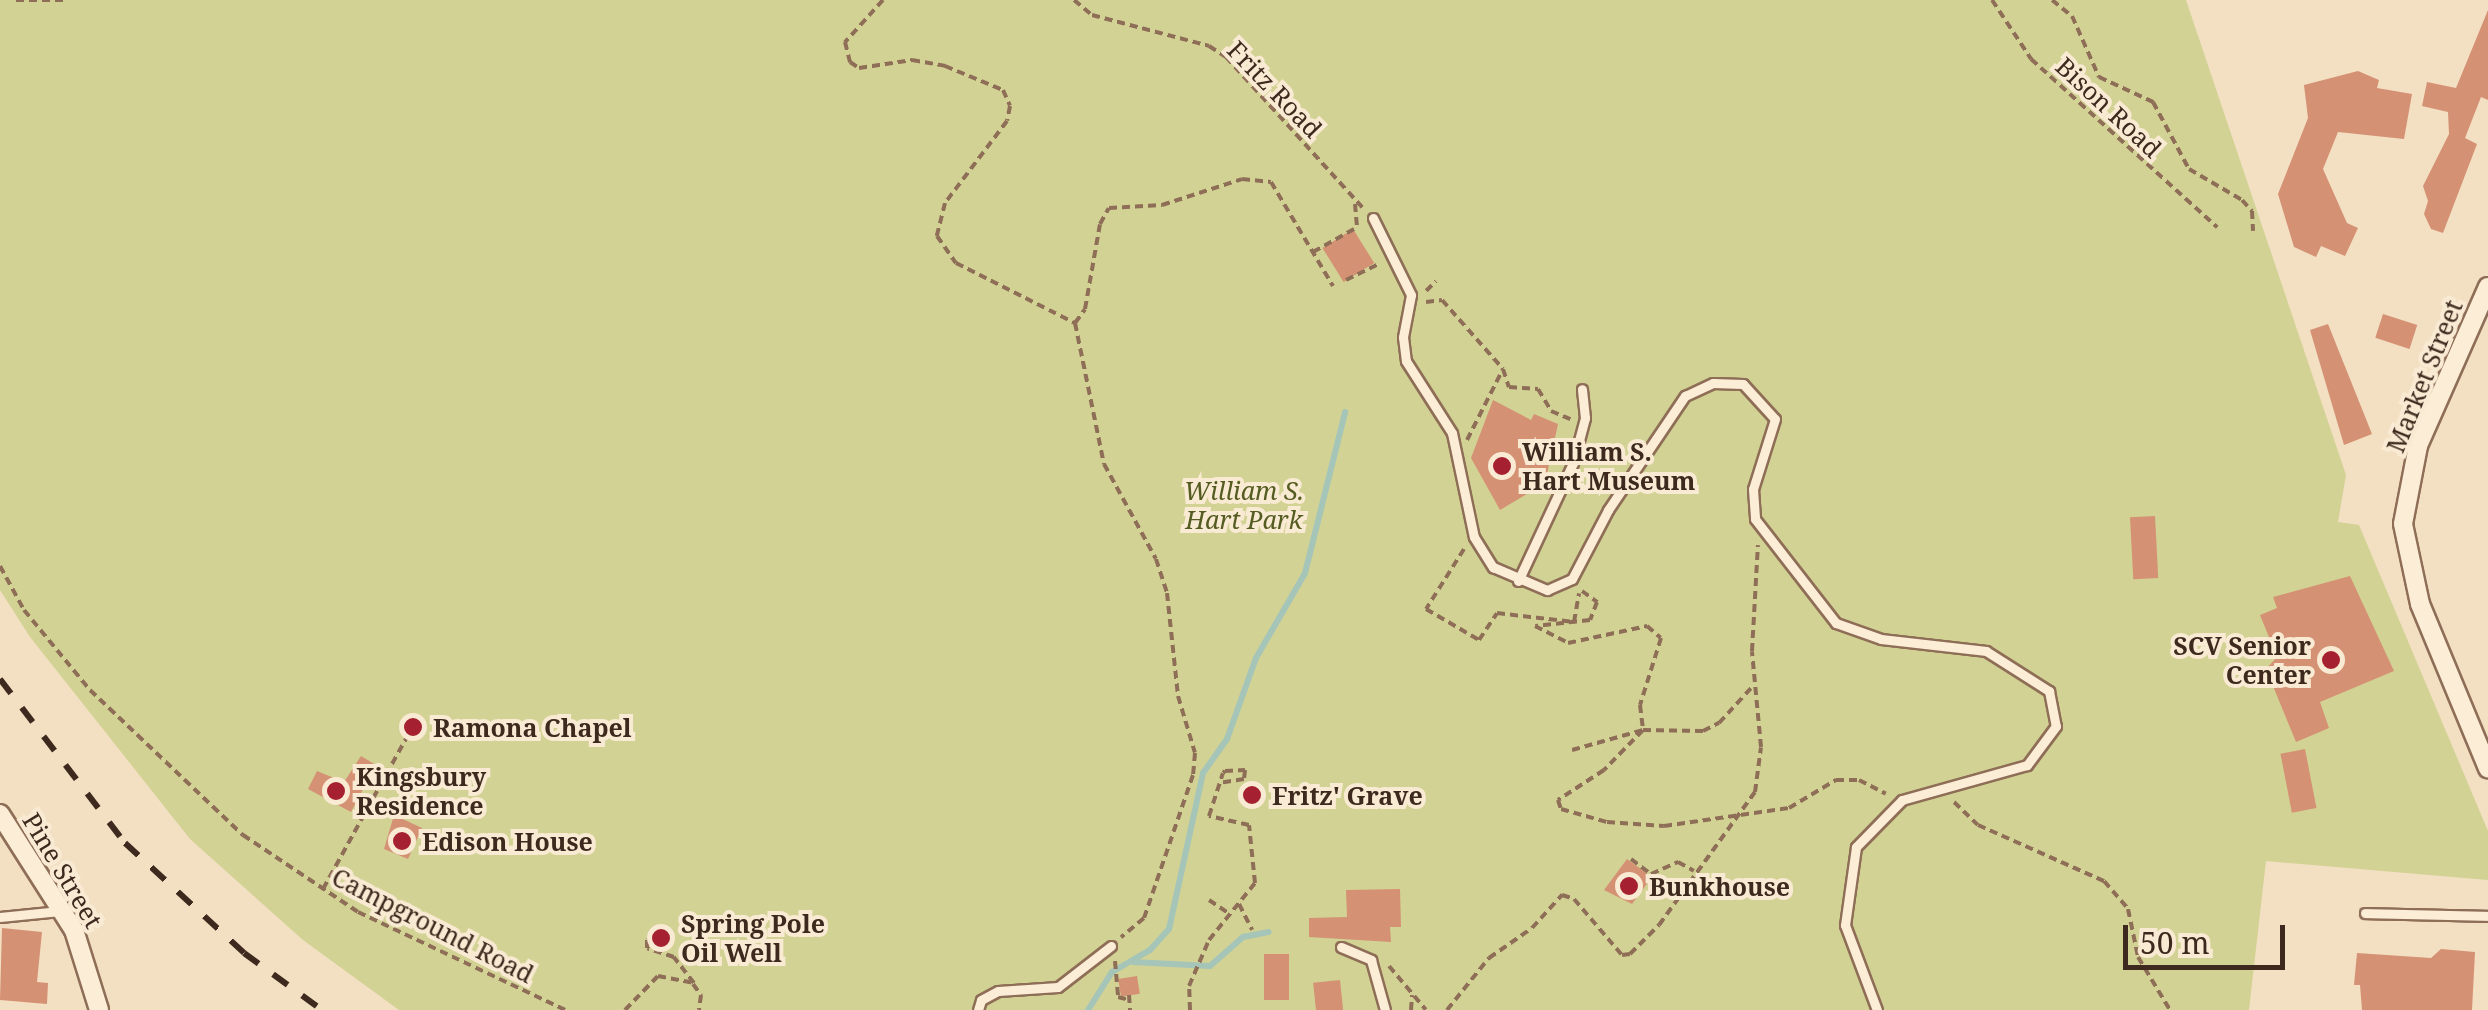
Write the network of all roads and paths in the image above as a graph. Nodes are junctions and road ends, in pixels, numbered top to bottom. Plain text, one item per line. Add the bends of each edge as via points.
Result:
1 (16, 0) edge
2 (68, 0) edge
3 (883, 0) edge
4 (1074, 0) edge
5 (1992, 0) edge
6 (2052, 0) edge
7 (1354, 200) junction
8 (1374, 218) joint
9 (2217, 228) dead end
10 (2253, 232) dead end
11 (1312, 252) junction
12 (1366, 272) dead end
13 (1346, 280) dead end
14 (1332, 286) dead end
15 (2488, 287) edge
16 (1412, 304) junction
17 (1075, 324) junction
18 (1503, 369) junction
19 (1582, 389) dead end
20 (1560, 416) dead end
21 (1471, 438) dead end
22 (1766, 537) junction
23 (1466, 544) dead end
24 (0, 566) edge
25 (1518, 581) junction
26 (1574, 622) junction
27 (1753, 686) junction
28 (1643, 730) junction
29 (408, 734) dead end
30 (1572, 750) dead end
31 (2488, 768) edge
32 (1220, 783) junction
33 (1948, 784) junction
34 (1883, 792) dead end
35 (0, 814) edge
36 (1732, 821) junction
37 (1631, 859) dead end
38 (1694, 871) junction
39 (323, 889) junction
40 (1209, 900) dead end
41 (1239, 904) junction
42 (63, 910) junction
43 (2365, 912) dead end
44 (1228, 914) junction
45 (2488, 916) edge
46 (0, 917) edge
47 (1252, 930) dead end
48 (654, 936) dead end
49 (1111, 946) junction
50 (1341, 947) dead end
51 (1371, 960) junction
52 (692, 984) junction
53 (1412, 995) junction
54 (99, 1010) edge
55 (565, 1010) edge
56 (624, 1010) edge
57 (700, 1010) edge
58 (978, 1010) edge
59 (1130, 1010) edge
60 (1190, 1010) edge
61 (1385, 1010) edge
62 (1411, 1010) edge
63 (1426, 1010) edge
64 (1446, 1010) edge
65 (1877, 1010) edge
66 (2170, 1010) edge

1 - 2 path
3 - 17 path via 845,42 850,62 859,68 912,60 945,66 982,77 1003,90 1010,106 1008,121 945,203 937,236 942,250
4 - 7 path, Fritz Road via 1092,15 1209,46 1226,57
5 - 9 path, Bison Road via 2031,59
6 - 10 path via 2072,16 2099,77 2153,102 2189,169 2242,200 2252,211
7 - 8 path, Fritz Road
7 - 11 path via 1356,227
8 - 16 lane
11 - 14 path
11 - 17 path via 1278,191 1259,178 1162,205 1109,208 1100,224 1085,309
12 - 13 path
15 - 31 street, Market Street via 2418,446 2403,545 2420,604
16 - 18 path via 1442,300
16 - 25 lane via 1404,328 1406,361 1452,434 1480,555
17 - 49 path via 1104,464 1167,593 1178,696 1196,754 1144,918
18 - 20 path via 1509,387 1538,389
18 - 21 path
19 - 25 lane via 1585,418 1574,463
22 - 25 lane via 1752,504 1774,431 1772,411 1743,384 1713,382 1685,396 1660,430 1572,579 1546,590
22 - 27 path via 1754,549
22 - 33 lane via 1836,623 1881,640 1986,650 2049,690 2056,726 2038,756 2016,770
23 - 26 path via 1426,610 1479,640 1502,612
24 - 39 path, Campground Road via 24,610 131,735 243,835
26 - 26 path via 1596,614 1590,590 1576,596
26 - 28 path via 1535,626 1568,643 1647,626 1659,633 1640,705
27 - 28 path via 1720,724 1702,731
27 - 36 path via 1758,783
28 - 30 path
28 - 36 path via 1558,806 1630,825
29 - 39 path
32 - 32 path via 1227,770 1244,770 1244,779
32 - 41 path via 1210,818 1250,828 1255,883
33 - 65 lane via 1898,802 1856,847 1844,904 1847,939
33 - 66 path via 1954,801 1978,825 2104,881 2128,909 2138,957
34 - 36 path via 1858,780 1836,780 1790,808
35 - 42 street, Pine Street
36 - 38 path
37 - 38 path via 1651,874 1678,862
38 - 64 path via 1659,925 1626,955 1570,896 1557,896 1532,928 1481,966
39 - 55 path, Campground Road via 416,942
40 - 44 path
41 - 44 path
41 - 47 path
42 - 46 lane
42 - 54 street, Pine Street via 84,952
43 - 45 lane
44 - 60 path via 1189,986
48 - 52 path via 647,948 674,956
49 - 58 lane via 1058,987 998,991 981,1000
49 - 59 path via 1118,997 1129,998
50 - 51 lane
51 - 53 path via 1389,966
51 - 61 lane
52 - 56 path via 658,976
52 - 57 path via 701,995
53 - 62 path
53 - 63 path

